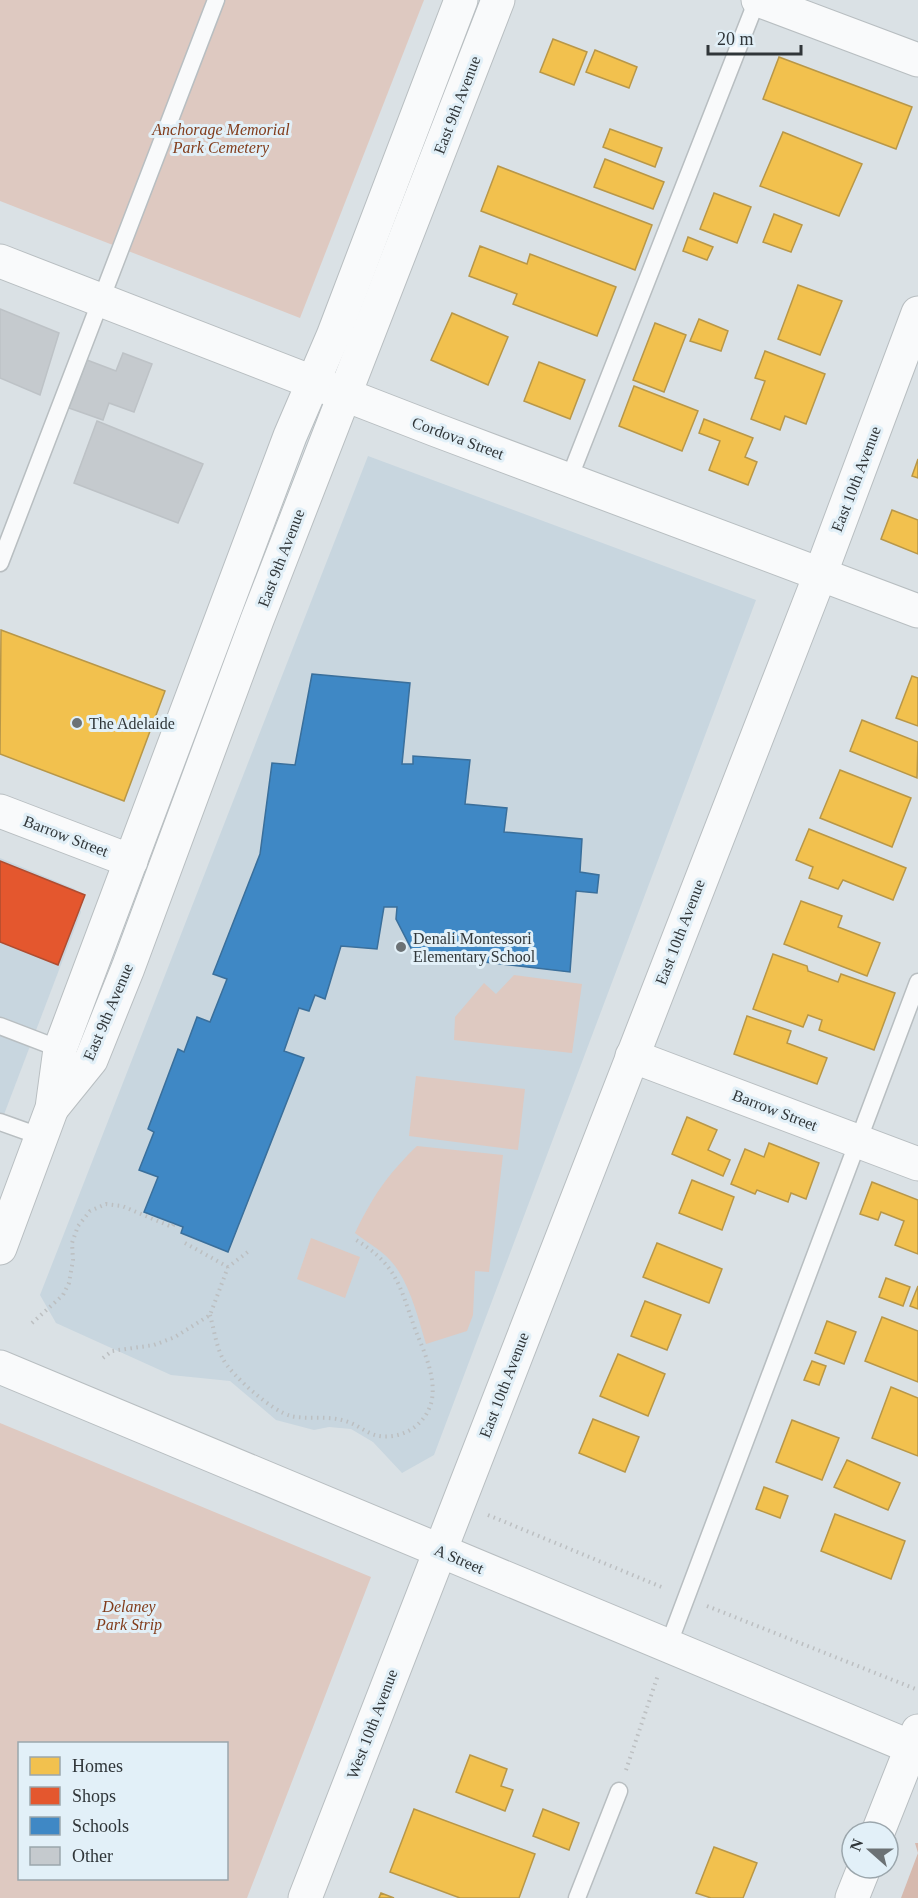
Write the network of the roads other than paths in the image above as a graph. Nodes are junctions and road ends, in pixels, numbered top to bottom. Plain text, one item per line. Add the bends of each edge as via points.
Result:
1 (216, 0) edge
2 (461, 0) edge
3 (498, 0) edge
4 (758, 0) edge
5 (918, 60) edge
6 (0, 261) edge
7 (101, 300) junction
8 (918, 313) edge
9 (313, 382) junction
10 (346, 395) junction
11 (569, 479) junction
12 (0, 563) edge
13 (820, 575) junction
14 (918, 611) edge
15 (0, 811) edge
16 (131, 861) junction
17 (918, 982) edge
18 (0, 1026) edge
19 (60, 1049) junction
20 (632, 1056) junction
21 (0, 1122) edge
22 (47, 1123) junction
23 (858, 1142) junction
24 (918, 1164) edge
25 (0, 1248) edge
26 (0, 1367) edge
27 (439, 1550) junction
28 (668, 1646) junction
29 (916, 1743) edge
30 (619, 1791) road end
31 (884, 1820) edge
32 (859, 1880) edge
33 (305, 1898) edge
34 (577, 1898) edge
35 (852, 1898) edge

1 - 7 lane
2 - 9 street, East 9th Avenue
3 - 10 street, East 9th Avenue
4 - 5 street
4 - 11 lane
6 - 7 street, Cordova Street
7 - 9 street, Cordova Street
7 - 12 lane
8 - 13 street, East 10th Avenue
9 - 10 street, Cordova Street
9 - 16 street, East 9th Avenue
10 - 11 street, Cordova Street
10 - 22 street, East 9th Avenue via 91,1060
11 - 13 street, Cordova Street
13 - 14 street, Cordova Street
13 - 20 street, East 10th Avenue
15 - 16 street, Barrow Street
16 - 19 street, East 9th Avenue
17 - 23 lane
18 - 19 lane
19 - 22 street, East 9th Avenue
20 - 23 street, Barrow Street
20 - 27 street, East 10th Avenue
21 - 22 lane
22 - 25 street, East 9th Avenue
23 - 24 street, Barrow Street
23 - 28 lane
26 - 27 street, A Street
27 - 28 street, A Street
27 - 33 street, West 10th Avenue
28 - 29 street, A Street
29 - 31 street
30 - 34 lane
32 - 35 street

